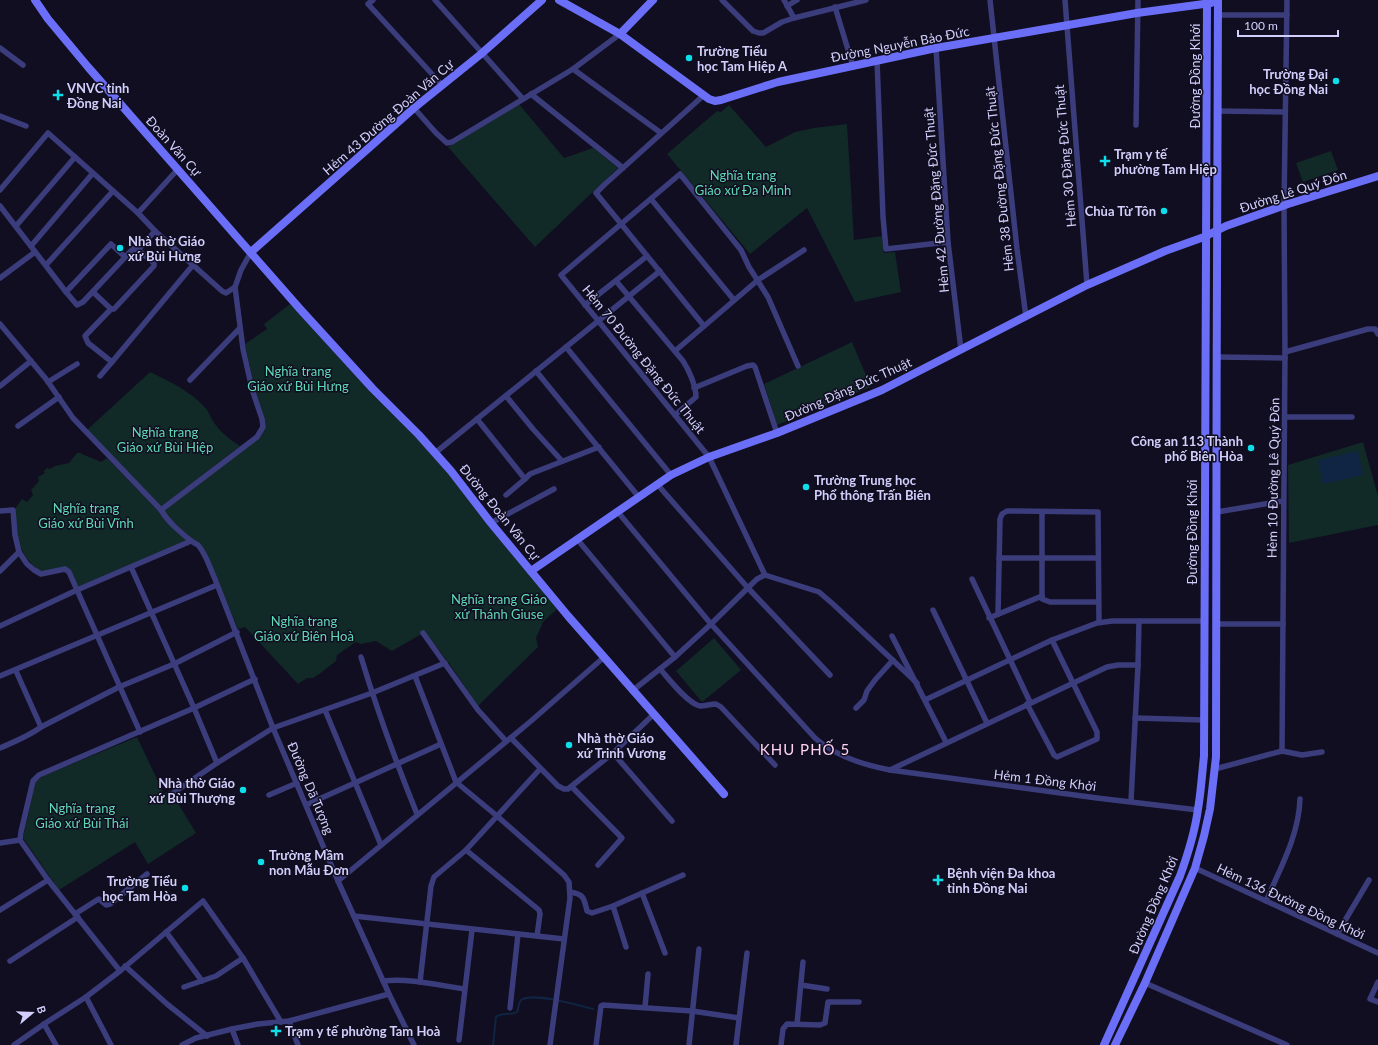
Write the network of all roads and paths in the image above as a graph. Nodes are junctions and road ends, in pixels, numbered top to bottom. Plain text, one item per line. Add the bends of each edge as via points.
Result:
1 (35, 0) edge
2 (373, 0) edge
3 (435, 0) edge
4 (560, 0) edge
5 (654, 0) edge
6 (722, 0) edge
7 (784, 0) edge
8 (797, 0) edge
9 (866, 0) edge
10 (990, 0) edge
11 (1064, 0) edge
12 (1138, 0) edge
13 (1287, 0) edge
14 (540, 1) edge
15 (1218, 1) edge
16 (1207, 2) edge
17 (787, 6) junction
18 (835, 7) junction
19 (1137, 13) junction
20 (1287, 15) junction
21 (1218, 16) junction
22 (794, 18) junction
23 (1066, 26) junction
24 (620, 34) junction
25 (994, 38) junction
26 (0, 48) edge
27 (936, 48) junction
28 (482, 54) junction
29 (877, 60) junction
30 (23, 65) dead end
31 (853, 66) junction
32 (573, 69) junction
33 (442, 85) junction
34 (531, 94) junction
35 (704, 95) junction
36 (523, 99) junction
37 (414, 108) junction
38 (1217, 111) junction
39 (1285, 112) junction
40 (0, 116) edge
41 (1136, 125) dead end
42 (26, 126) dead end
43 (661, 133) junction
44 (75, 157) junction
45 (623, 168) junction
46 (178, 169) junction
47 (93, 173) junction
48 (1378, 176) edge
49 (0, 190) edge
50 (113, 191) junction
51 (651, 199) junction
52 (0, 206) edge
53 (1284, 206) junction
54 (138, 213) junction
55 (621, 224) junction
56 (16, 226) junction
57 (1217, 230) junction
58 (156, 231) junction
59 (1206, 236) junction
60 (948, 242) junction
61 (31, 246) junction
62 (138, 250) junction
63 (804, 250) dead end
64 (35, 252) junction
65 (251, 252) junction
66 (647, 256) junction
67 (125, 257) junction
68 (46, 265) junction
69 (193, 265) junction
70 (660, 271) junction
71 (0, 278) edge
72 (758, 280) junction
73 (616, 281) junction
74 (1087, 285) junction
75 (235, 287) junction
76 (66, 292) junction
77 (93, 292) junction
78 (629, 296) junction
79 (734, 300) junction
80 (585, 305) junction
81 (111, 309) junction
82 (1026, 317) junction
83 (598, 321) junction
84 (0, 324) edge
85 (704, 326) junction
86 (240, 328) junction
87 (1378, 334) edge
88 (566, 347) junction
89 (962, 350) junction
90 (675, 351) junction
91 (1285, 355) junction
92 (1216, 357) junction
93 (31, 361) junction
94 (112, 362) junction
95 (77, 364) dead end
96 (798, 366) dead end
97 (536, 371) junction
98 (100, 376) dead end
99 (190, 380) dead end
100 (48, 382) junction
101 (0, 386) edge
102 (694, 388) junction
103 (506, 396) junction
104 (59, 397) junction
105 (675, 415) junction
106 (1285, 417) junction
107 (1352, 417) dead end
108 (477, 420) junction
109 (18, 426) dead end
110 (777, 433) junction
111 (599, 447) junction
112 (435, 453) junction
113 (709, 457) junction
114 (562, 461) junction
115 (671, 475) junction
116 (525, 479) junction
117 (657, 484) junction
118 (554, 489) dead end
119 (506, 494) dead end
120 (638, 496) junction
121 (1283, 501) junction
122 (161, 510) junction
123 (0, 511) edge
124 (617, 511) junction
125 (1042, 512) junction
126 (1217, 512) junction
127 (491, 523) junction
128 (577, 539) junction
129 (191, 541) junction
130 (19, 552) junction
131 (999, 558) junction
132 (1042, 558) junction
133 (1098, 558) junction
134 (131, 567) junction
135 (1217, 570) junction
136 (531, 571) junction
137 (1204, 571) junction
138 (0, 572) edge
139 (765, 575) junction
140 (972, 579) dead end
141 (218, 585) junction
142 (748, 588) junction
143 (77, 590) junction
144 (1042, 596) junction
145 (1098, 602) junction
146 (933, 610) dead end
147 (151, 614) junction
148 (998, 614) junction
149 (989, 618) junction
150 (1139, 621) junction
151 (1204, 621) junction
152 (1098, 622) junction
153 (711, 624) junction
154 (1217, 624) junction
155 (1283, 624) junction
156 (0, 626) edge
157 (237, 632) junction
158 (423, 633) dead end
159 (98, 636) junction
160 (892, 636) dead end
161 (1052, 640) junction
162 (361, 656) dead end
163 (675, 657) junction
164 (603, 658) junction
165 (893, 660) junction
166 (1010, 660) junction
167 (445, 663) junction
168 (174, 664) junction
169 (1138, 665) junction
170 (660, 669) junction
171 (16, 671) junction
172 (830, 675) dead end
173 (0, 676) edge
174 (415, 676) junction
175 (255, 679) junction
176 (967, 680) junction
177 (1073, 682) junction
178 (916, 683) junction
179 (119, 687) junction
180 (632, 691) junction
181 (372, 693) junction
182 (925, 700) junction
183 (1028, 703) junction
184 (194, 708) junction
185 (856, 708) dead end
186 (325, 710) junction
187 (654, 714) junction
188 (1135, 718) junction
189 (1204, 720) junction
190 (987, 723) junction
191 (40, 727) junction
192 (274, 728) junction
193 (140, 732) junction
194 (508, 739) junction
195 (946, 742) junction
196 (441, 744) junction
197 (0, 748) edge
198 (1282, 751) junction
199 (1322, 752) dead end
200 (613, 753) junction
201 (217, 763) junction
202 (397, 763) junction
203 (775, 765) dead end
204 (540, 769) junction
205 (1203, 769) junction
206 (1215, 769) junction
207 (890, 770) junction
208 (456, 782) junction
209 (297, 783) junction
210 (354, 783) junction
211 (572, 787) junction
212 (173, 793) dead end
213 (724, 794) dead end
214 (269, 795) dead end
215 (1300, 799) dead end
216 (1131, 801) junction
217 (306, 805) junction
218 (1198, 810) junction
219 (417, 814) junction
220 (497, 816) junction
221 (672, 821) dead end
222 (20, 840) junction
223 (0, 843) edge
224 (381, 845) junction
225 (466, 850) junction
226 (598, 865) dead end
227 (1196, 868) junction
228 (147, 874) dead end
229 (683, 874) dead end
230 (48, 880) junction
231 (1369, 880) dead end
232 (338, 881) junction
233 (570, 892) junction
234 (642, 894) junction
235 (1266, 901) junction
236 (613, 906) junction
237 (0, 910) edge
238 (76, 916) junction
239 (354, 916) junction
240 (427, 924) junction
241 (472, 930) junction
242 (166, 932) junction
243 (518, 934) junction
244 (1338, 934) junction
245 (537, 936) junction
246 (564, 939) junction
247 (626, 947) dead end
248 (699, 949) dead end
249 (665, 953) dead end
250 (747, 953) dead end
251 (1378, 953) edge
252 (243, 958) junction
253 (10, 961) dead end
254 (803, 962) dead end
255 (125, 966) junction
256 (120, 971) junction
257 (648, 974) dead end
258 (202, 981) junction
259 (382, 981) junction
260 (420, 982) junction
261 (1378, 982) edge
262 (1145, 983) junction
263 (801, 985) junction
264 (184, 988) dead end
265 (464, 989) junction
266 (826, 989) dead end
267 (388, 994) junction
268 (86, 997) junction
269 (859, 1002) dead end
270 (1378, 1002) edge
271 (645, 1007) junction
272 (510, 1008) dead end
273 (692, 1011) junction
274 (739, 1018) junction
275 (289, 1021) junction
276 (281, 1022) junction
277 (44, 1024) junction
278 (797, 1024) junction
279 (232, 1029) junction
280 (207, 1036) junction
281 (459, 1040) dead end
282 (14, 1045) edge
283 (56, 1045) edge
284 (111, 1045) edge
285 (182, 1045) edge
286 (238, 1045) edge
287 (298, 1045) edge
288 (414, 1045) edge
289 (550, 1045) edge
290 (596, 1045) edge
291 (689, 1045) edge
292 (736, 1045) edge
293 (781, 1045) edge
294 (1104, 1045) edge
295 (1115, 1045) edge
296 (1287, 1045) edge

1 - 46 street, Đoàn Văn Cự via 88,67
2 - 33 street via 368,4
3 - 28 street
4 - 24 street, Đường Nguyễn Bảo Đức
5 - 24 street
6 - 22 street via 759,34
7 - 17 street
8 - 17 street
9 - 18 street
10 - 25 street, Hẻm 38 Đường Đặng Đức Thuật
11 - 23 street, Hẻm 30 Đặng Đức Thuật
12 - 19 street
13 - 20 street, Hẻm 10 Đường Lê Quý Đôn
14 - 28 street, Hẻm 43 Đường Đoàn Văn Cự
15 - 16 street, Đường Nguyễn Bảo Đức
15 - 21 street, Đường Đồng Khởi
16 - 19 street, Đường Nguyễn Bảo Đức
16 - 59 street, Đường Đồng Khởi
17 - 22 street
18 - 22 street
18 - 31 street
19 - 23 street, Đường Nguyễn Bảo Đức
19 - 41 street
20 - 21 street
20 - 39 street, Hẻm 10 Đường Lê Quý Đôn
21 - 38 street, Đường Đồng Khởi
23 - 25 street, Đường Nguyễn Bảo Đức
23 - 74 street, Hẻm 30 Đặng Đức Thuật
24 - 32 street
24 - 35 street, Đường Nguyễn Bảo Đức
25 - 27 street, Đường Nguyễn Bảo Đức
25 - 82 street, Hẻm 38 Đường Đặng Đức Thuật
26 - 30 street
27 - 29 street, Đường Nguyễn Bảo Đức
27 - 60 street, Hẻm 42 Đường Đặng Đức Thuật
28 - 33 street, Hẻm 43 Đường Đoàn Văn Cự
28 - 36 street
29 - 31 street, Đường Nguyễn Bảo Đức
29 - 60 street via 886,249
31 - 35 street, Đường Nguyễn Bảo Đức via 778,82 721,100 711,100
32 - 34 street
32 - 43 street
33 - 37 street, Hẻm 43 Đường Đoàn Văn Cự
34 - 36 street
34 - 45 street
35 - 43 street
36 - 37 street via 450,143 436,133
37 - 65 street, Hẻm 43 Đường Đoàn Văn Cự
38 - 39 street
38 - 57 street, Đường Đồng Khởi
39 - 53 street, Hẻm 10 Đường Lê Quý Đôn
40 - 42 street
43 - 45 street
44 - 47 street
44 - 49 street via 48,133
44 - 56 street
45 - 55 street via 596,193
46 - 54 street
46 - 65 street, Đoàn Văn Cự
47 - 50 street
47 - 61 street
48 - 53 street, Đường Lê Quý Đôn
50 - 54 street
50 - 68 street
51 - 55 street
51 - 72 street via 680,174 737,244
51 - 79 street
52 - 56 street
53 - 57 street, Đường Lê Quý Đôn
53 - 91 street, Hẻm 10 Đường Lê Quý Đôn
54 - 58 street
55 - 66 street
55 - 80 street, Hẻm 70 Đường Đặng Đức Thuật via 561,275
56 - 61 street
57 - 59 street, Đường Lê Quý Đôn
57 - 92 street, Đường Đồng Khởi
58 - 62 street
58 - 69 street
59 - 74 street, Đường Đặng Đức Thuật
59 - 137 street, Đường Đồng Khởi
60 - 89 street, Hẻm 42 Đường Đặng Đức Thuật
61 - 64 street
62 - 67 street via 132,250
62 - 81 street via 154,263 154,266
63 - 72 street
64 - 68 street
64 - 71 street
65 - 75 street
65 - 112 street, Đường Đoàn Văn Cự via 373,390
66 - 70 street
66 - 73 street
67 - 76 street via 111,244
67 - 77 street
68 - 76 street
69 - 75 street via 225,293
69 - 94 street
70 - 78 street
70 - 85 street
72 - 79 street
72 - 96 street via 778,317
73 - 78 street
73 - 80 street
74 - 82 street, Đường Đặng Đức Thuật
75 - 86 street
76 - 77 street via 78,305
77 - 81 street
78 - 83 street
78 - 90 street
79 - 85 street
80 - 83 street, Hẻm 70 Đường Đặng Đức Thuật
81 - 94 street via 85,338
82 - 89 street, Đường Đặng Đức Thuật
83 - 88 street
83 - 105 street, Hẻm 70 Đường Đặng Đức Thuật
84 - 93 street, Đường Dã Tượng
85 - 90 street
86 - 99 street
86 - 122 street via 252,389 263,427 257,437
87 - 91 street via 1375,330 1368,329
88 - 97 street
88 - 115 street
89 - 110 street, Đường Đặng Đức Thuật via 882,390
90 - 102 street via 686,365
91 - 92 street
91 - 106 street, Hẻm 10 Đường Lê Quý Đôn
92 - 126 street, Đường Đồng Khởi
93 - 100 street, Đường Dã Tượng
93 - 101 street
94 - 98 street
95 - 100 street
97 - 103 street
97 - 111 street
100 - 104 street, Đường Dã Tượng
102 - 105 street via 696,397
102 - 110 street via 753,365
103 - 108 street
103 - 114 street
104 - 109 street
104 - 122 street, Đường Dã Tượng via 73,418
105 - 113 street, Hẻm 70 Đường Đặng Đức Thuật
106 - 107 street
106 - 121 street, Hẻm 10 Đường Lê Quý Đôn
108 - 112 street
108 - 116 street
110 - 113 street, Đường Đặng Đức Thuật
111 - 114 street
111 - 120 street
112 - 127 street, Đường Đoàn Văn Cự
113 - 115 street, Đường Đặng Đức Thuật
113 - 139 street, Hẻm 70 Đường Đặng Đức Thuật
114 - 116 street via 530,474
115 - 117 street, Đường Đặng Đức Thuật
116 - 119 street
117 - 120 street, Đường Đặng Đức Thuật
117 - 142 street
118 - 127 street
120 - 124 street, Đường Đặng Đức Thuật
121 - 126 street
121 - 155 street, Hẻm 10 Đường Lê Quý Đôn
122 - 129 street, Đường Dã Tượng
123 - 130 street via 13,510
124 - 128 street, Đường Đặng Đức Thuật
124 - 153 street, Hẻm 1 Đồng Khởi
125 - 131 street via 1007,511 1002,514
125 - 132 street
125 - 133 street via 1098,512
126 - 135 street, Đường Đồng Khởi
127 - 136 street, Đường Đoàn Văn Cự
128 - 136 street, Đường Đặng Đức Thuật
128 - 163 street
129 - 134 street
129 - 141 street, Đường Dã Tượng via 200,548
130 - 138 street
130 - 143 street via 38,573 67,570
131 - 132 street
131 - 148 street
132 - 133 street
132 - 144 street
133 - 145 street
134 - 143 street
134 - 147 street
135 - 137 street
135 - 154 street, Đường Đồng Khởi
136 - 164 street, Đường Đoàn Văn Cự
137 - 151 street, Đường Đồng Khởi
139 - 142 street
139 - 165 street via 819,592
140 - 149 street
141 - 147 street
141 - 157 street, Đường Dã Tượng
142 - 153 street
142 - 172 street
143 - 156 street
143 - 159 street
144 - 145 street via 1050,602
144 - 148 street
145 - 152 street
146 - 176 street
147 - 159 street
147 - 168 street
148 - 149 street
149 - 166 street
150 - 151 street
150 - 152 street
150 - 169 street
151 - 189 street, Đường Đồng Khởi
152 - 161 street
153 - 163 street
153 - 207 street, Hẻm 1 Đồng Khởi via 820,743 866,765
154 - 155 street
154 - 206 street, Đường Đồng Khởi
155 - 198 street, Hẻm 10 Đường Lê Quý Đôn
157 - 168 street
157 - 175 street, Đường Dã Tượng
158 - 167 street
159 - 171 street
159 - 179 street
160 - 178 street
161 - 166 street
161 - 177 street
162 - 181 street
163 - 170 street
164 - 180 street, Đường Đoàn Văn Cự
164 - 194 street
165 - 178 street
165 - 185 street via 875,680 864,700
166 - 176 street
166 - 183 street
167 - 174 street
167 - 194 street via 478,710
168 - 179 street
168 - 184 street
169 - 177 street via 1113,665
169 - 188 street
170 - 180 street
170 - 203 street via 695,704 716,704 720,707
171 - 173 street
171 - 191 street
174 - 181 street
174 - 196 street
175 - 184 street
175 - 192 street, Đường Dã Tượng
176 - 182 street
176 - 190 street
177 - 183 street
177 - 183 street via 1097,732 1097,739 1094,741 1057,757
178 - 182 street
179 - 191 street
179 - 193 street
180 - 187 street, Đường Đoàn Văn Cự
181 - 186 street
181 - 202 street
182 - 195 street
183 - 190 street
184 - 193 street
184 - 201 street
186 - 192 street
186 - 210 street
187 - 200 street
187 - 213 street, Đường Đoàn Văn Cự
188 - 189 street
188 - 216 street
189 - 205 street, Đường Đồng Khởi
190 - 195 street
191 - 197 street
192 - 201 street
192 - 209 street, Đường Dã Tượng
193 - 222 street via 39,775 33,782
194 - 204 street
194 - 208 street
195 - 207 street
196 - 202 street
196 - 208 street
198 - 199 street via 1302,755
198 - 206 street
200 - 211 street
200 - 221 street
201 - 212 street
202 - 210 street
202 - 219 street
204 - 211 street via 558,786 564,789
204 - 220 street
205 - 206 street
205 - 218 street, Đường Đồng Khởi
206 - 227 street, Đường Đồng Khởi
207 - 216 street, Hẻm 1 Đồng Khởi
208 - 219 street
208 - 220 street
209 - 214 street
209 - 217 street, Đường Dã Tượng
210 - 217 street
210 - 224 street
211 - 226 street via 622,838
215 - 235 street via 1289,847
216 - 218 street, Hẻm 1 Đồng Khởi
217 - 232 street, Đường Dã Tượng
218 - 294 street, Đường Đồng Khởi via 1180,876
219 - 224 street
220 - 225 street
220 - 233 street via 564,875 569,882
222 - 223 street
222 - 230 street
224 - 232 street
225 - 240 street via 432,881
225 - 245 street via 539,910
227 - 235 street, Hẻm 136 Đường Đồng Khởi
227 - 262 street, Đường Đồng Khởi
228 - 238 street via 110,904 106,905 99,899
229 - 234 street
230 - 237 street
230 - 238 street
231 - 244 street
232 - 239 street, Đường Dã Tượng
233 - 236 street via 582,896 589,913
233 - 246 street
234 - 236 street
234 - 249 street
235 - 244 street, Hẻm 136 Đường Đồng Khởi
236 - 247 street
238 - 253 street
238 - 256 street
239 - 240 street
239 - 259 street, Đường Dã Tượng
240 - 241 street
240 - 260 street
241 - 243 street
241 - 265 street
242 - 252 street via 203,901
242 - 255 street
242 - 258 street
243 - 245 street
243 - 272 street
244 - 251 street, Hẻm 136 Đường Đồng Khởi
245 - 246 street
246 - 289 street
248 - 273 street
250 - 274 street
252 - 258 street via 221,973
252 - 276 street
254 - 263 street
255 - 256 street
255 - 280 street via 166,1004
256 - 268 street
257 - 271 street
258 - 264 street
259 - 260 street via 400,979
259 - 267 street, Đường Dã Tượng
260 - 265 street
261 - 270 street via 1370,999
262 - 295 street, Đường Đồng Khởi
262 - 296 street
263 - 266 street
263 - 278 street
265 - 281 street
267 - 275 street
267 - 288 street, Đường Dã Tượng
268 - 277 street
268 - 284 street
269 - 278 street via 828,1002 824,1024
271 - 273 street
271 - 290 street via 602,1005
273 - 274 street
273 - 291 street
274 - 292 street
275 - 276 street
275 - 287 street
276 - 279 street
277 - 282 street
277 - 283 street
278 - 293 street via 789,1023 784,1026
279 - 280 street
279 - 286 street
280 - 285 street

